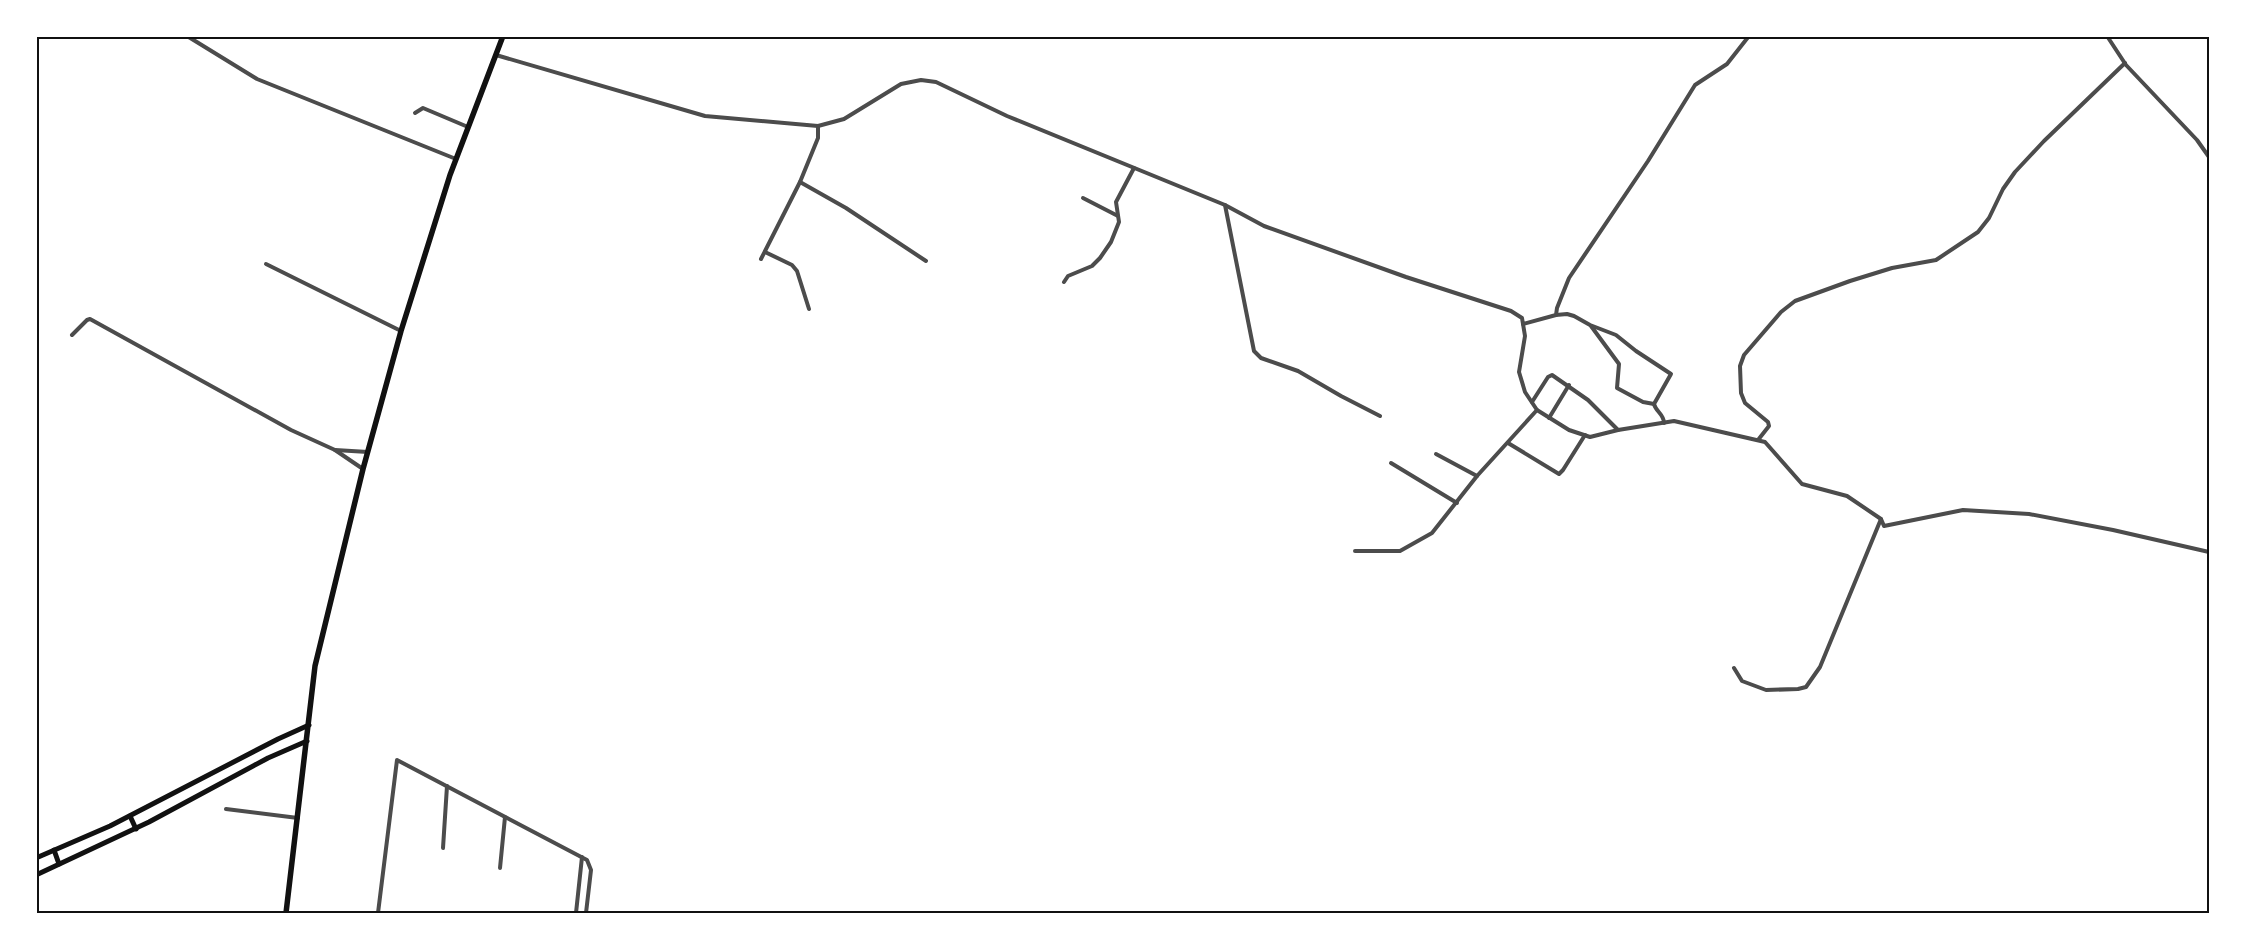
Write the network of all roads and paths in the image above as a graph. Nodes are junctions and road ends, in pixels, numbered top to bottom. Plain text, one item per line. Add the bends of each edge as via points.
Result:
1 (187, 36) edge
2 (503, 36) edge
3 (1749, 36) edge
4 (2107, 36) edge
5 (496, 55) junction
6 (2125, 63) junction
7 (415, 112) dead end
8 (818, 126) junction
9 (468, 127) junction
10 (2209, 157) edge
11 (456, 159) junction
12 (1134, 168) junction
13 (800, 182) junction
14 (1082, 198) dead end
15 (1226, 205) junction
16 (1118, 216) junction
17 (765, 252) junction
18 (761, 259) dead end
19 (926, 261) dead end
20 (266, 264) dead end
21 (1064, 282) dead end
22 (809, 309) dead end
23 (1556, 315) junction
24 (1523, 324) junction
25 (1590, 326) junction
26 (401, 331) junction
27 (72, 335) dead end
28 (1569, 385) junction
29 (1532, 402) junction
30 (1654, 404) junction
31 (1537, 410) junction
32 (1380, 416) dead end
33 (1549, 418) junction
34 (1664, 423) junction
35 (1618, 430) junction
36 (1585, 435) junction
37 (1758, 440) junction
38 (1508, 443) junction
39 (335, 450) junction
40 (368, 452) junction
41 (1436, 454) dead end
42 (1391, 463) dead end
43 (363, 469) junction
44 (1477, 476) junction
45 (1457, 503) junction
46 (1881, 519) junction
47 (1355, 551) dead end
48 (2209, 552) edge
49 (1734, 668) dead end
50 (309, 725) junction
51 (307, 742) junction
52 (447, 786) junction
53 (226, 809) dead end
54 (130, 816) junction
55 (505, 817) junction
56 (298, 818) junction
57 (136, 829) junction
58 (443, 848) dead end
59 (54, 850) junction
60 (582, 857) junction
61 (36, 858) edge
62 (59, 864) junction
63 (500, 868) dead end
64 (36, 875) edge
65 (286, 913) edge
66 (378, 913) edge
67 (576, 913) edge
68 (586, 913) edge

1 - 11 street via 257,79
2 - 5 main road
3 - 23 street via 1727,64 1695,84 1648,162 1569,278
4 - 6 street
5 - 8 street via 705,116
5 - 9 main road
6 - 10 street
6 - 37 street via 2015,172 1978,232 1936,260 1892,268 1850,281 1795,301 1781,312 1744,355 1740,366 1744,403 1769,426
7 - 9 street via 423,108
8 - 12 street via 844,119 901,84 921,80 936,82 1007,116
8 - 13 street via 818,138
9 - 11 main road
11 - 26 main road
12 - 15 street
12 - 16 street via 1116,202
13 - 17 street
13 - 19 street
14 - 16 street
15 - 24 street via 1264,226 1333,252 1511,311 1522,318
15 - 32 street via 1254,352 1261,358 1298,371
16 - 21 street via 1116,231 1100,258 1092,266 1068,276
17 - 18 street
17 - 22 street via 792,265 797,271
20 - 26 street
23 - 24 street
23 - 25 street via 1567,314
24 - 29 street via 1525,336 1519,372
25 - 30 street via 1619,364 1617,388 1638,400
25 - 30 street via 1624,339 1636,351 1672,374
26 - 40 main road
27 - 39 street via 90,319 291,430
28 - 29 street via 1552,375
28 - 33 street
28 - 35 street
29 - 31 street
30 - 34 street
31 - 33 street
31 - 38 street
33 - 36 street
34 - 35 street
34 - 37 street via 1674,421
35 - 36 street via 1590,437
36 - 38 street via 1558,474
37 - 46 street via 1765,442 1802,484 1847,496
38 - 44 street
39 - 40 street
39 - 43 street
40 - 43 main road
41 - 44 street
42 - 45 street
43 - 50 main road via 318,652
44 - 45 street
45 - 47 street via 1432,532 1400,551
46 - 48 street via 1884,526 1963,510 2029,514
46 - 49 street via 1820,667 1806,687 1766,690 1742,681
50 - 51 main road
50 - 54 main road
51 - 56 main road
51 - 57 main road via 268,758
52 - 55 street
52 - 58 street
52 - 66 street via 397,760
53 - 56 street
54 - 57 main road
54 - 59 main road
55 - 60 street
55 - 63 street
56 - 65 main road
57 - 62 main road
59 - 61 main road
59 - 62 main road
60 - 67 street
60 - 68 street via 590,862 591,870
62 - 64 main road

